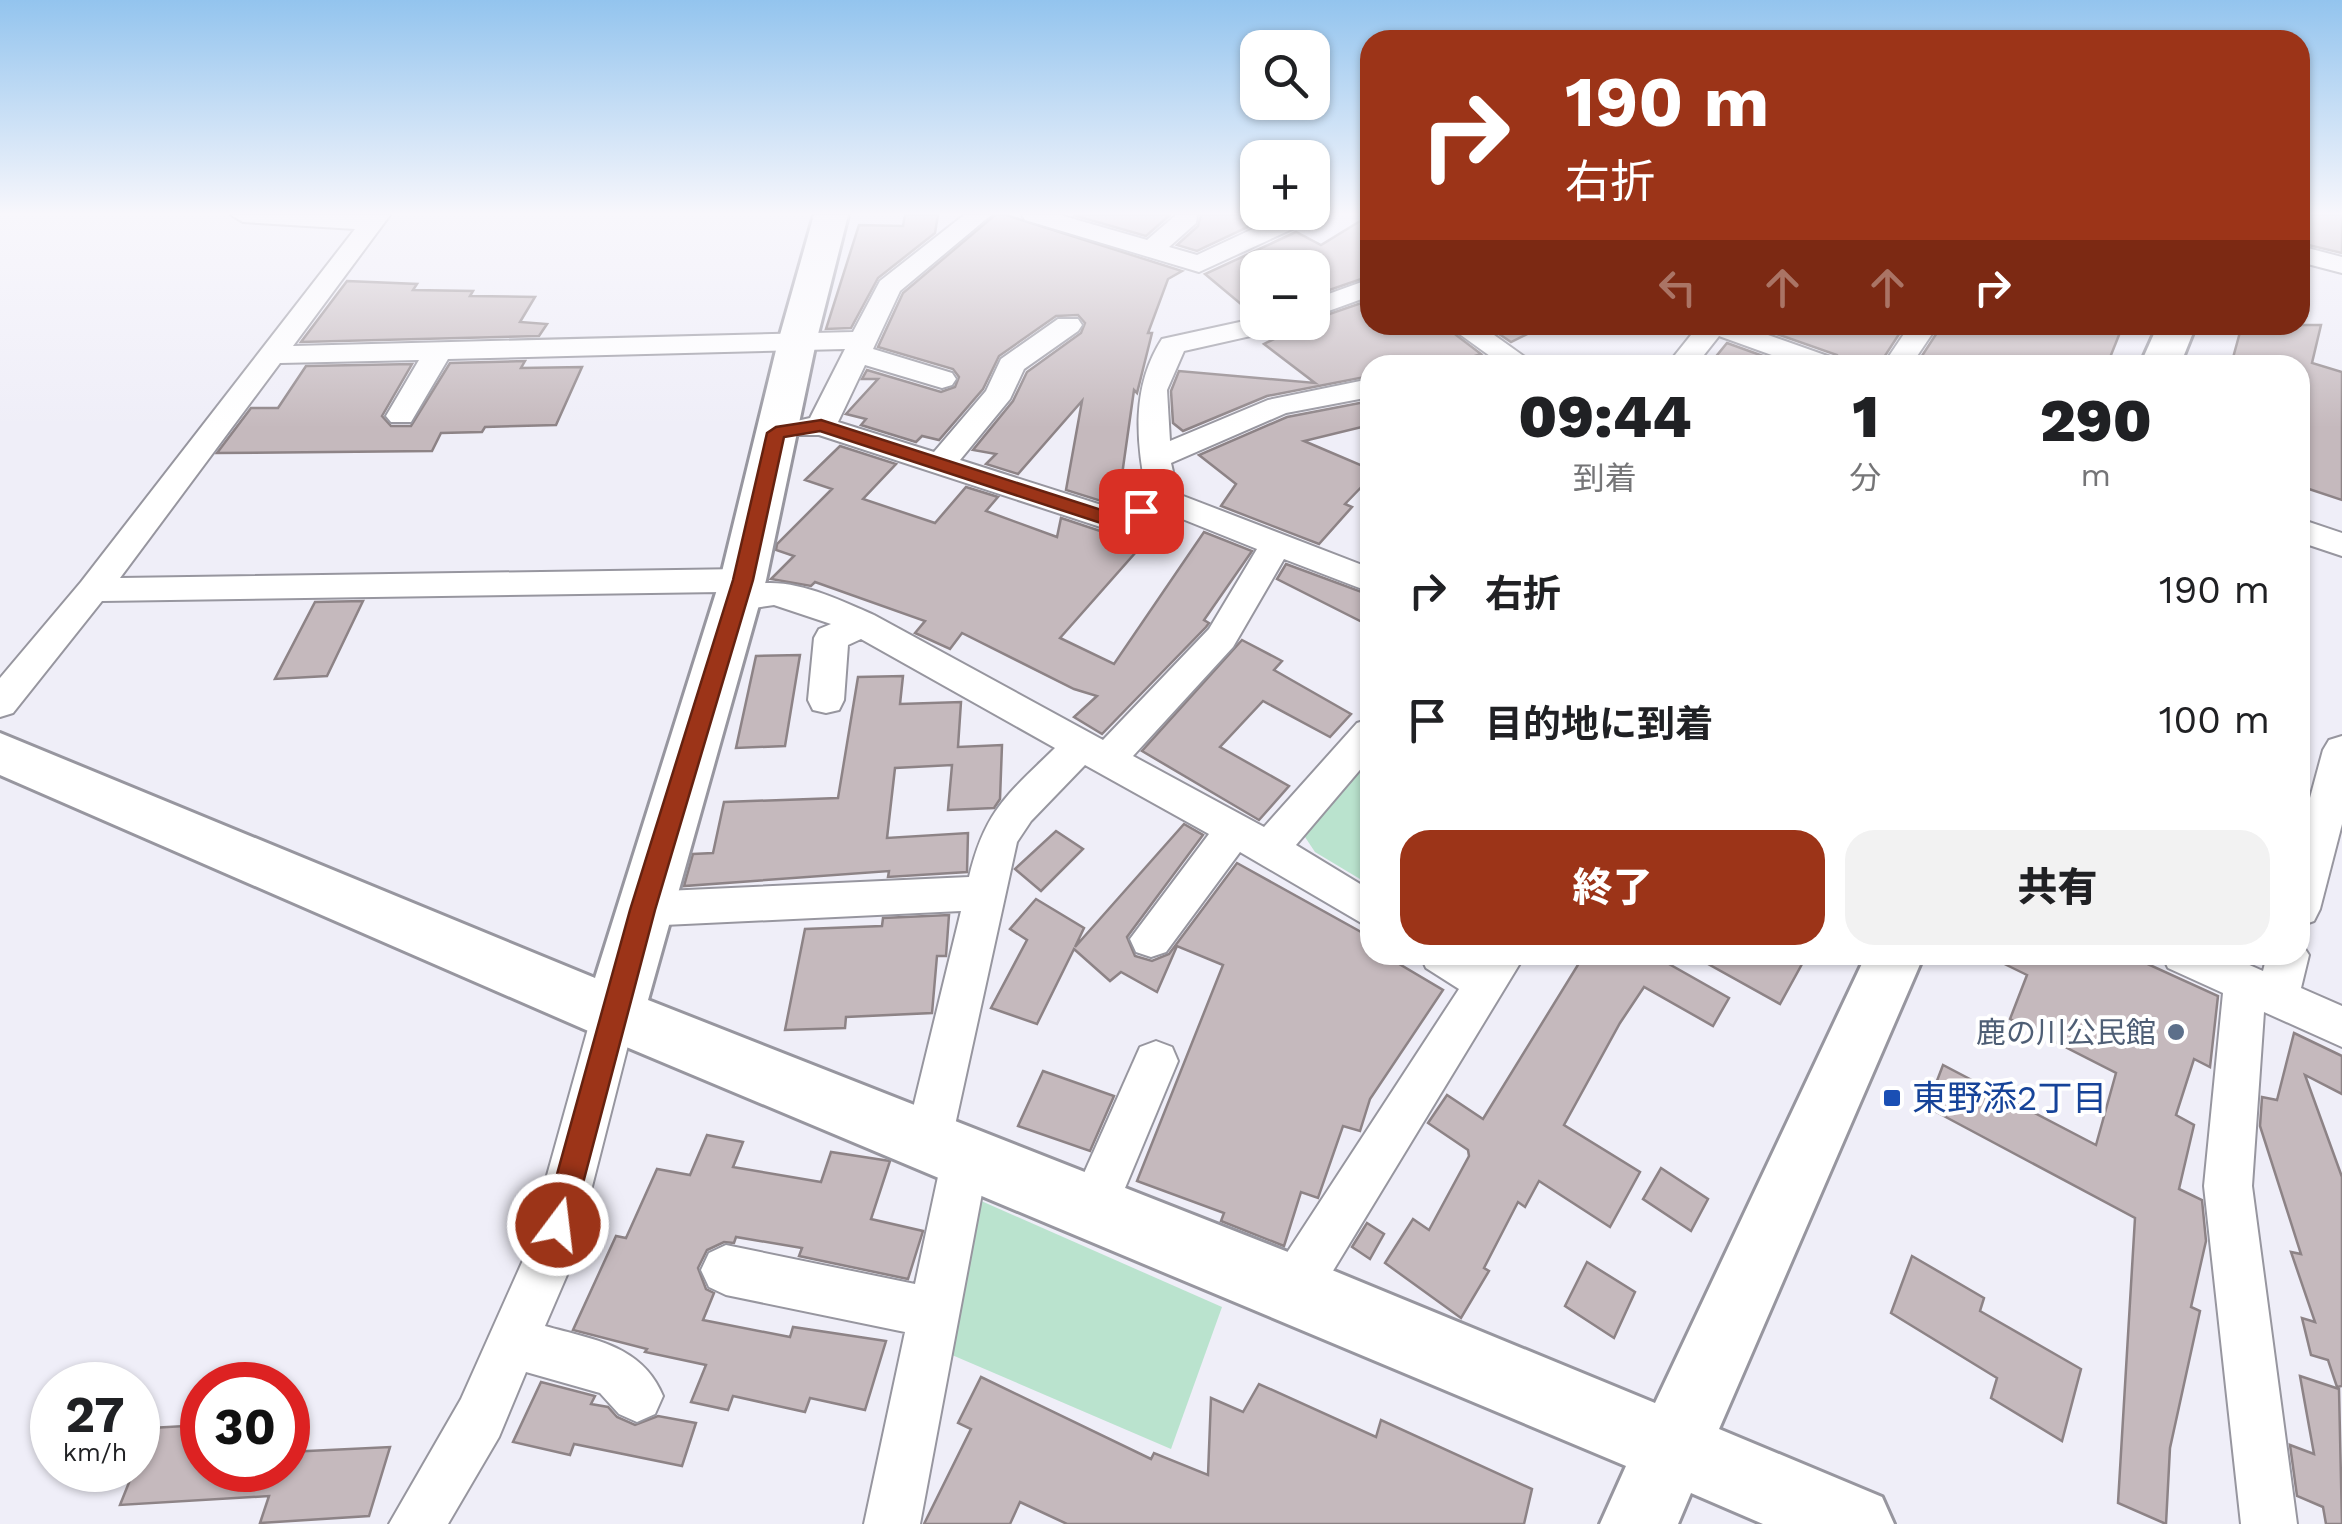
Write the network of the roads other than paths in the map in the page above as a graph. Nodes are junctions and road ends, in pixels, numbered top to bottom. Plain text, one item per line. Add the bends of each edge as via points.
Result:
1 (321, 286) edge
2 (812, 286) edge
3 (890, 286) edge
4 (1360, 291) edge
5 (1330, 302) edge
6 (1068, 325) dead end
7 (1240, 330) edge
8 (1477, 335) edge
9 (1706, 335) edge
10 (1742, 335) edge
11 (797, 342) junction
12 (860, 347) junction
13 (438, 351) junction
14 (268, 355) junction
15 (1508, 355) edge
16 (1690, 355) edge
17 (1798, 355) edge
18 (942, 378) dead end
19 (1360, 390) edge
20 (400, 400) dead end
21 (799, 429) junction
22 (1156, 459) junction
23 (940, 464) junction
24 (1164, 500) junction
25 (2310, 534) edge
26 (1276, 544) junction
27 (2342, 545) edge
28 (1360, 577) edge
29 (93, 590) junction
30 (739, 590) junction
31 (862, 624) junction
32 (826, 700) dead end
33 (0, 704) edge
34 (1360, 742) edge
35 (2342, 750) edge
36 (1095, 751) junction
37 (0, 753) edge
38 (1252, 840) junction
39 (2310, 871) edge
40 (986, 893) junction
41 (1360, 906) edge
42 (642, 910) junction
43 (1151, 939) dead end
44 (1890, 965) edge
45 (2205, 965) edge
46 (2280, 965) edge
47 (1495, 969) edge
48 (2261, 990) junction
49 (614, 1014) junction
50 (2342, 1027) edge
51 (1156, 1062) dead end
52 (947, 1148) junction
53 (1093, 1208) junction
54 (726, 1270) dead end
55 (1293, 1289) junction
56 (934, 1313) junction
57 (513, 1343) junction
58 (637, 1396) dead end
59 (1672, 1446) junction
60 (417, 1524) edge
61 (892, 1524) edge
62 (1639, 1524) edge
63 (1854, 1524) edge
64 (2269, 1524) edge

1 - 14 street
2 - 11 street
3 - 12 street
4 - 5 street
6 - 23 street via 1011,365 1000,393
7 - 22 street via 1172,345 1153,390
8 - 15 street
9 - 16 street
10 - 17 street
11 - 12 street
11 - 13 street
11 - 21 street
12 - 18 street
12 - 21 street
13 - 14 street
13 - 20 street
14 - 29 street
19 - 22 street via 1278,406
21 - 23 street
21 - 30 street
22 - 24 street
23 - 24 street via 1119,522
24 - 26 street
25 - 27 street
26 - 28 street
26 - 36 street via 1221,638
29 - 30 street
29 - 33 street
30 - 31 street via 775,593
30 - 42 street
31 - 32 street via 831,638
31 - 36 street
34 - 38 street
35 - 39 street
36 - 38 street
36 - 40 street via 1017,810 998,838
37 - 49 street
38 - 41 street
38 - 43 street
40 - 42 street
40 - 52 street
42 - 49 street
44 - 59 street
45 - 48 street
46 - 48 street
47 - 55 street
48 - 50 street
48 - 64 street via 2228,1186
49 - 52 street
49 - 57 street via 548,1261
51 - 53 street
52 - 53 street
52 - 56 street
53 - 55 street
54 - 56 street
55 - 59 street
56 - 61 street
57 - 58 street via 615,1372
57 - 60 street via 480,1418
59 - 62 street
59 - 63 street

